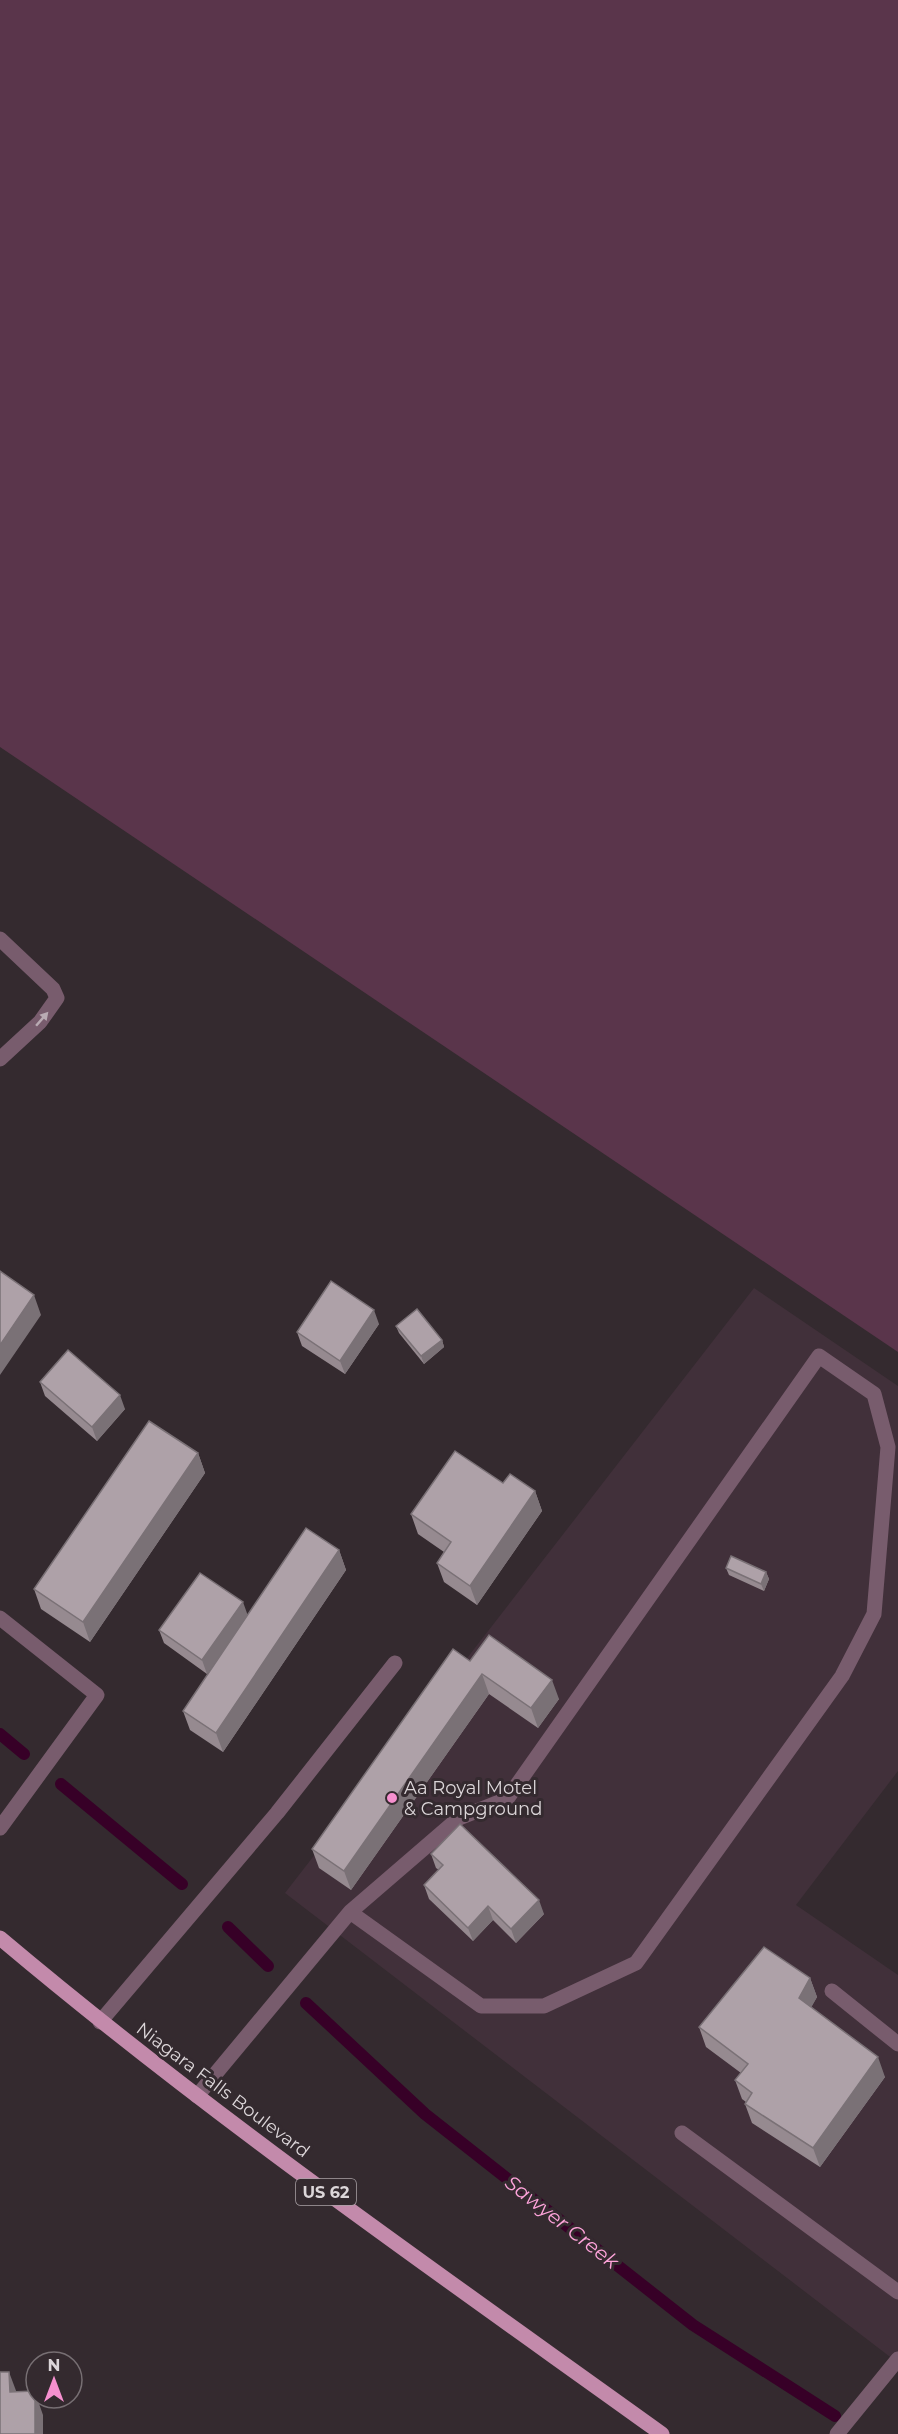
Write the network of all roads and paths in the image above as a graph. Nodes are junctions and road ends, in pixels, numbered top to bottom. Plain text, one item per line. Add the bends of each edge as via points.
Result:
1 (0, 939) edge
2 (0, 1059) edge
3 (0, 1618) edge
4 (395, 1663) dead end
5 (0, 1828) edge
6 (350, 1912) junction
7 (0, 1938) edge
8 (832, 1991) dead end
9 (100, 2022) junction
10 (898, 2044) edge
11 (197, 2096) junction
12 (682, 2133) dead end
13 (898, 2292) edge
14 (898, 2360) edge
15 (662, 2434) edge
16 (837, 2434) edge

2 -> 1 lane via 40,1022 57,998 53,989
3 - 5 lane via 97,1695
4 - 9 lane via 277,1813
6 - 6 lane via 481,2006 544,2006 636,1963 843,1676 874,1614 888,1447 874,1394 819,1356 507,1800 459,1818
6 - 11 lane
7 - 9 main road, Niagara Falls Boulevard / US 62
8 - 10 lane
9 - 11 main road, Niagara Falls Boulevard / US 62
11 - 15 main road, Niagara Falls Boulevard / US 62
12 - 13 lane
14 - 16 lane

